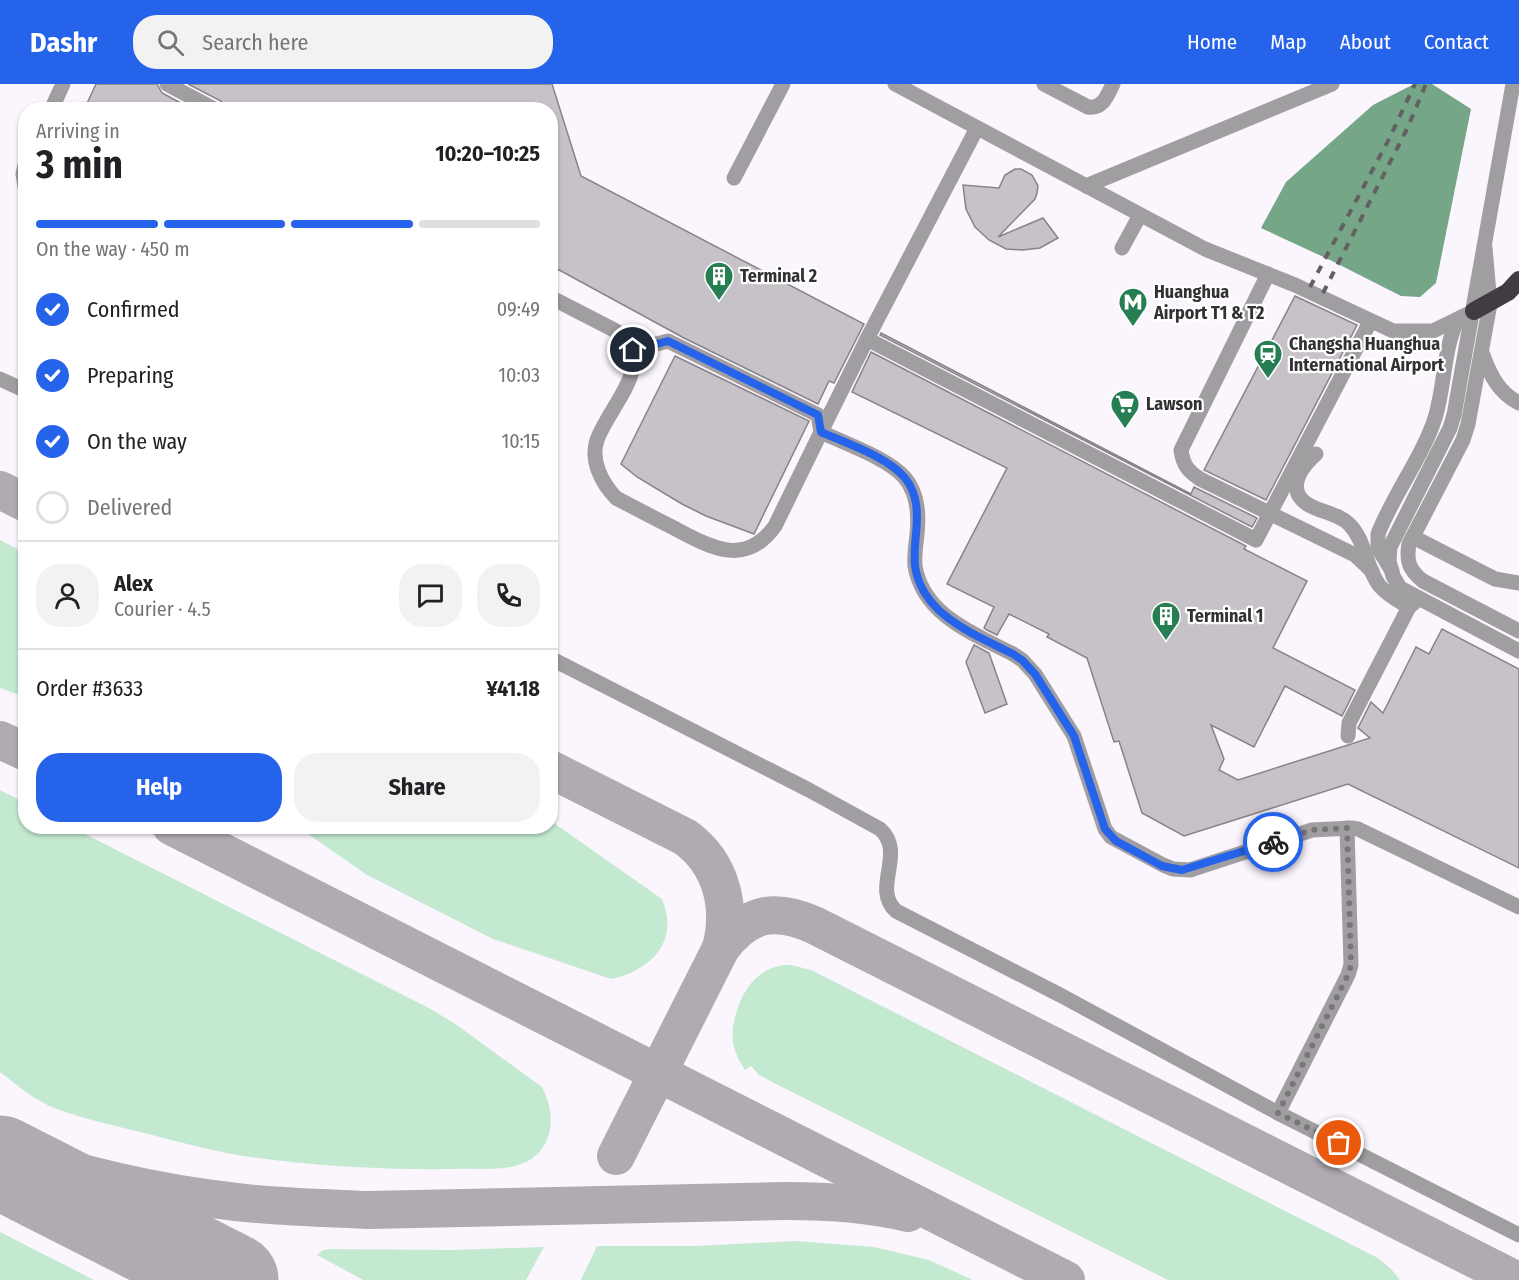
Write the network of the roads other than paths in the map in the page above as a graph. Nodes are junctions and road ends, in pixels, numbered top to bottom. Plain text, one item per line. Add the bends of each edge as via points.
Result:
1 (63, 84) edge
2 (167, 84) edge
3 (783, 84) edge
4 (895, 84) edge
5 (1044, 84) edge
6 (1113, 84) edge
7 (1332, 84) edge
8 (1513, 84) edge
9 (55, 102) edge
10 (201, 102) edge
11 (1514, 114) edge
12 (977, 128) junction
13 (734, 178) dead end
14 (1086, 186) junction
15 (1140, 215) junction
16 (1122, 248) dead end
17 (1269, 274) junction
18 (1519, 280) edge
19 (558, 301) edge
20 (1474, 311) junction
21 (1370, 322) junction
22 (867, 339) junction
23 (633, 350) junction
24 (1482, 352) junction
25 (0, 379) edge
26 (18, 387) edge
27 (1519, 403) edge
28 (1314, 427) junction
29 (821, 432) junction
30 (1427, 509) junction
31 (1269, 514) junction
32 (1413, 537) junction
33 (1372, 571) junction
34 (1398, 580) junction
35 (1519, 583) edge
36 (1412, 604) junction
37 (1519, 631) edge
38 (1519, 645) edge
39 (1519, 653) edge
40 (558, 662) edge
41 (1348, 736) dead end
42 (1347, 828) junction
43 (1519, 907) edge
44 (1278, 1113) junction
45 (1519, 1235) edge

1 - 9 street
2 - 10 street
3 - 13 street
4 - 12 street
5 - 6 street via 1094,108 1104,101
7 - 14 street
8 - 11 street
11 - 20 street
12 - 14 street
12 - 22 street
14 - 15 street
15 - 16 street
15 - 17 street via 1205,249
17 - 21 street
17 - 31 street via 1181,450 1189,471
18 - 20 highway via 1508,292
19 - 23 street via 616,331
20 - 21 street via 1433,331 1393,331
20 - 24 street
20 - 34 street via 1452,331 1433,423 1377,534 1378,548
20 - 39 street, bridge via 1450,428 1390,547 1389,561 1400,588
21 - 28 street
22 - 29 street
22 - 31 street via 1256,540
23 - 29 street via 668,341 818,415
23 - 29 street via 634,368 597,441 600,476 616,498 705,544 731,551 758,544 767,537
24 - 27 street via 1498,387
24 - 30 street via 1463,440
25 - 26 street
28 - 31 street
28 - 33 street via 1321,441 1296,486 1298,493 1303,501 1347,522 1357,534
29 - 42 street via 885,462 904,476 918,508 915,566 927,596 951,620 1013,654 1035,674 1078,744 1105,829 1116,841 1162,866 1182,870 1312,830
30 - 32 street
30 - 34 street via 1399,537 1395,552
31 - 33 street via 1355,555
32 - 35 street via 1495,579
32 - 37 street via 1407,556 1414,574
33 - 36 street via 1388,594
34 - 36 street
34 - 38 street via 1419,595
36 - 39 street
36 - 41 street via 1349,723
40 - 44 street via 880,829 889,840 892,854 885,888 896,911
42 - 43 street via 1358,829
42 - 44 street via 1351,965
44 - 45 street

